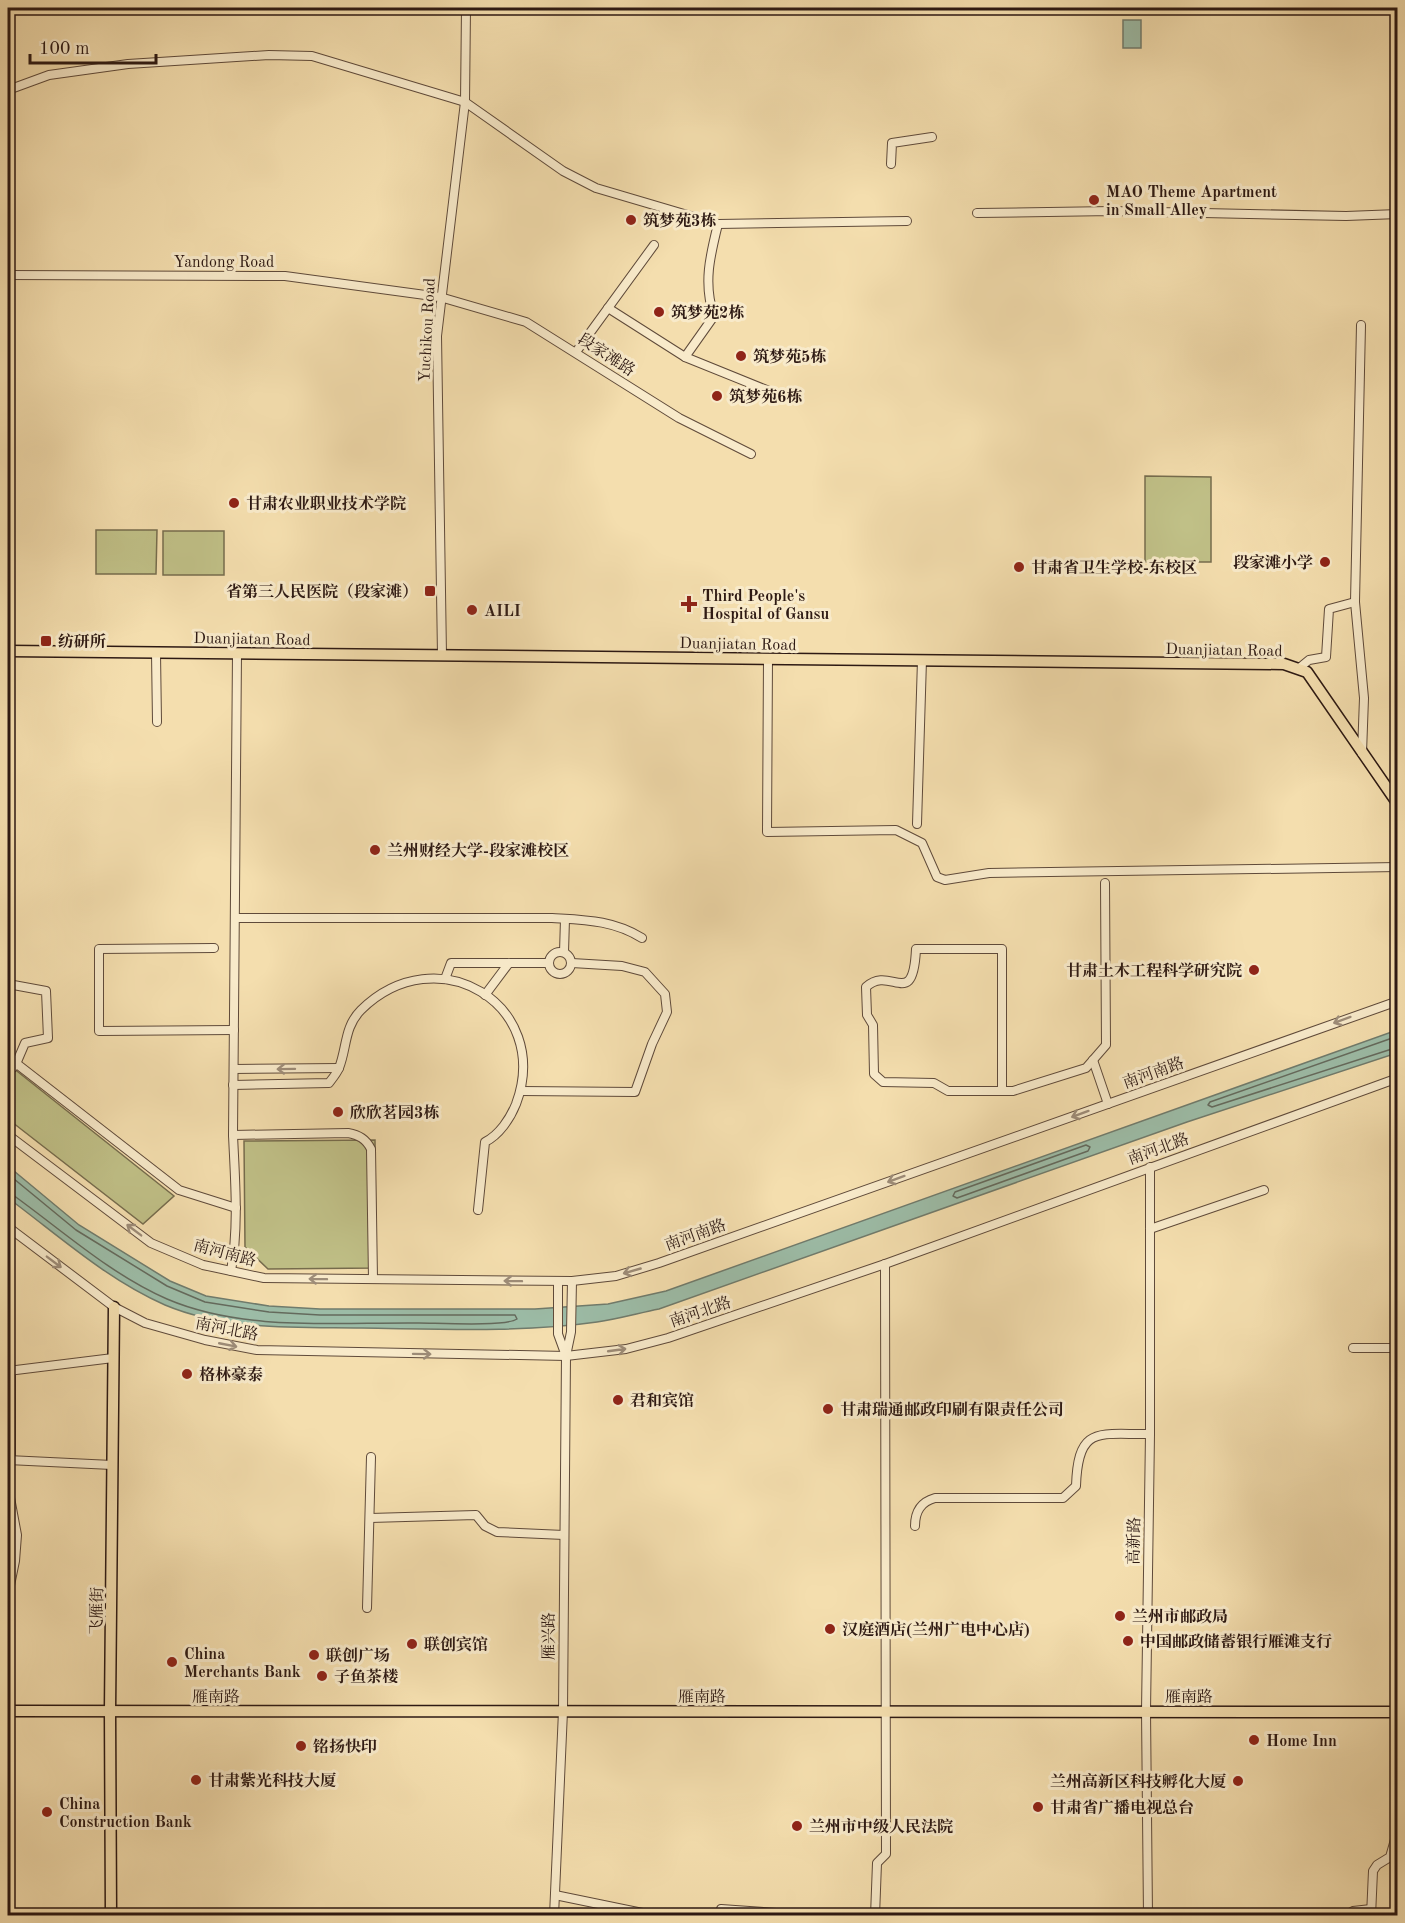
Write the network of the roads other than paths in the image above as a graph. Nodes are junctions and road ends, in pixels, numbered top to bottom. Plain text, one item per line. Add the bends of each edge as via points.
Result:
1 (466, 8) edge
2 (8, 90) edge
3 (465, 102) junction
4 (932, 137) dead end
5 (891, 164) dead end
6 (977, 213) dead end
7 (1398, 214) edge
8 (907, 221) dead end
9 (718, 224) junction
10 (654, 245) dead end
11 (8, 275) edge
12 (440, 297) junction
13 (608, 308) junction
14 (1361, 325) dead end
15 (576, 352) junction
16 (686, 357) junction
17 (774, 393) dead end
18 (751, 454) dead end
19 (1355, 602) junction
20 (8, 651) edge
21 (156, 652) junction
22 (237, 653) junction
23 (442, 655) junction
24 (768, 659) junction
25 (922, 660) junction
26 (1298, 669) junction
27 (157, 722) dead end
28 (1362, 753) junction
29 (1398, 804) edge
30 (917, 824) dead end
31 (1398, 867) edge
32 (1105, 883) dead end
33 (235, 918) junction
34 (565, 918) junction
35 (642, 938) dead end
36 (214, 948) dead end
37 (564, 952) junction
38 (509, 963) junction
39 (548, 963) junction
40 (572, 963) junction
41 (446, 979) junction
42 (8, 984) edge
43 (485, 995) junction
44 (1398, 1001) edge
45 (234, 1030) junction
46 (8, 1057) edge
47 (1093, 1060) junction
48 (16, 1064) junction
49 (339, 1068) junction
50 (234, 1069) junction
51 (8, 1073) edge
52 (1398, 1078) edge
53 (233, 1085) junction
54 (521, 1091) junction
55 (1002, 1091) junction
56 (1108, 1104) junction
57 (8, 1135) edge
58 (233, 1135) junction
59 (1150, 1167) junction
60 (1264, 1190) dead end
61 (236, 1208) junction
62 (478, 1210) dead end
63 (8, 1227) edge
64 (1150, 1228) junction
65 (885, 1264) junction
66 (231, 1271) junction
67 (373, 1280) junction
68 (558, 1281) junction
69 (572, 1281) junction
70 (114, 1307) junction
71 (1353, 1348) dead end
72 (1398, 1348) edge
73 (566, 1356) junction
74 (113, 1358) junction
75 (9, 1370) edge
76 (1150, 1434) junction
77 (371, 1457) dead end
78 (9, 1460) edge
79 (112, 1465) junction
80 (8, 1487) edge
81 (370, 1518) junction
82 (915, 1526) dead end
83 (564, 1534) junction
84 (8, 1594) edge
85 (367, 1608) dead end
86 (8, 1711) edge
87 (110, 1711) junction
88 (563, 1711) junction
89 (885, 1711) junction
90 (1146, 1711) junction
91 (1398, 1712) edge
92 (1398, 1829) edge
93 (555, 1895) junction
94 (1371, 1912) edge
95 (111, 1916) edge
96 (554, 1916) edge
97 (657, 1916) edge
98 (719, 1916) edge
99 (818, 1916) edge
100 (875, 1916) edge
101 (1148, 1916) edge
102 (1344, 1916) edge

1 - 3 street, Yuchikou Road
2 - 3 street via 49,75 84,70 269,55 312,56
3 - 9 street via 563,171 596,188
3 - 12 street, Yuchikou Road
4 - 5 street via 892,143
6 - 7 street
8 - 9 street
9 - 16 street via 708,264 708,299 714,316
10 - 13 street
11 - 12 street, Yandong Road via 285,276
12 - 15 street, 段家滩路 via 526,322
12 - 23 street, Yuchikou Road via 437,336
13 - 15 street
13 - 16 street
14 - 19 street
15 - 18 street, 段家滩路 via 680,418
16 - 17 street
19 - 26 street via 1329,609 1326,657 1309,660
19 - 28 street via 1364,698
20 - 21 main road, Duanjiatan Road
21 - 22 main road, Duanjiatan Road
21 - 27 street
22 - 23 main road, Duanjiatan Road
22 - 33 street
23 - 24 main road, Duanjiatan Road
24 - 25 main road, Duanjiatan Road
24 - 31 street via 767,832 896,831 922,843 937,877 945,880 989,873
25 - 26 main road, Duanjiatan Road via 1284,664
25 - 30 street
26 - 28 main road, Duanjiatan Road via 1307,672
28 - 29 main road, Duanjiatan Road
32 - 47 street via 1106,1045
33 - 34 street
33 - 45 street
34 - 35 street via 604,921
34 - 37 street
36 - 45 street via 99,949 99,1031
37 - 39 street via 553,954
37 - 40 street
38 - 39 street
38 - 41 street via 451,963
38 - 43 street
39 - 40 street via 550,970 560,975 567,973
40 - 54 street via 622,966 645,972 665,994 664,1021 636,1092
41 - 43 street via 470,985
41 - 49 street via 410,979 382,991 359,1012 344,1038
42 - 48 street via 46,991 48,1038 25,1043
43 - 54 street via 514,1027 523,1056
44 -> 56 street, 南河南路
45 - 50 street
46 - 48 street
47 - 55 street via 1086,1068
47 - 56 street
48 - 51 street
48 - 61 street via 179,1190
49 -> 50 street
49 - 53 street via 328,1083
50 - 53 street
52 - 59 street, 南河北路
53 - 58 street
54 - 62 street via 512,1115 485,1142
55 - 55 street via 948,1091 934,1083 879,1081 873,1070 873,1025 867,1015 866,987 875,982 911,980 916,949 1002,949
56 -> 69 street, 南河南路 via 658,1263 616,1276
66 -> 57 street, 南河南路 via 203,1265 151,1243
58 - 61 street
58 - 67 street via 348,1133 368,1142
59 - 64 street, 高新路
59 - 65 street, 南河北路
60 - 64 street
61 - 66 street
63 -> 70 street, 南河北路
64 - 76 street, 高新路
73 -> 65 street, 南河北路 via 626,1349 668,1338
65 - 89 street
67 -> 66 street, 南河南路 via 264,1278
68 -> 67 street, 南河南路
68 - 69 street, 南河南路
68 - 73 street via 558,1334
69 - 73 street via 572,1332
70 -> 73 street, 南河北路 via 155,1326 257,1350
70 - 74 main road, 飞雁街
71 - 72 street
73 - 83 street, 雁兴路
74 - 75 street
74 - 79 main road, 飞雁街
75 - 78 street
76 - 82 street via 1102,1435 1085,1443 1077,1460 1076,1486 1063,1498 935,1498 917,1511
76 - 90 street, 高新路
77 - 81 street
78 - 79 street
79 - 87 main road, 飞雁街
80 - 84 street via 17,1535
81 - 83 street via 476,1515 497,1532
81 - 85 street
83 - 88 street, 雁兴路
86 - 87 main road, 雁南路
87 - 88 main road, 雁南路
87 - 95 main road, 飞雁街
88 - 89 main road, 雁南路
88 - 93 street, 雁兴路
89 - 90 main road, 雁南路
89 - 100 street via 886,1854 877,1863
90 - 91 main road, 雁南路
90 - 101 street, 高新路
92 - 94 street via 1390,1857 1373,1871
93 - 96 street, 雁兴路
93 - 97 street
94 - 102 street via 1353,1911
98 - 99 street via 721,1909

